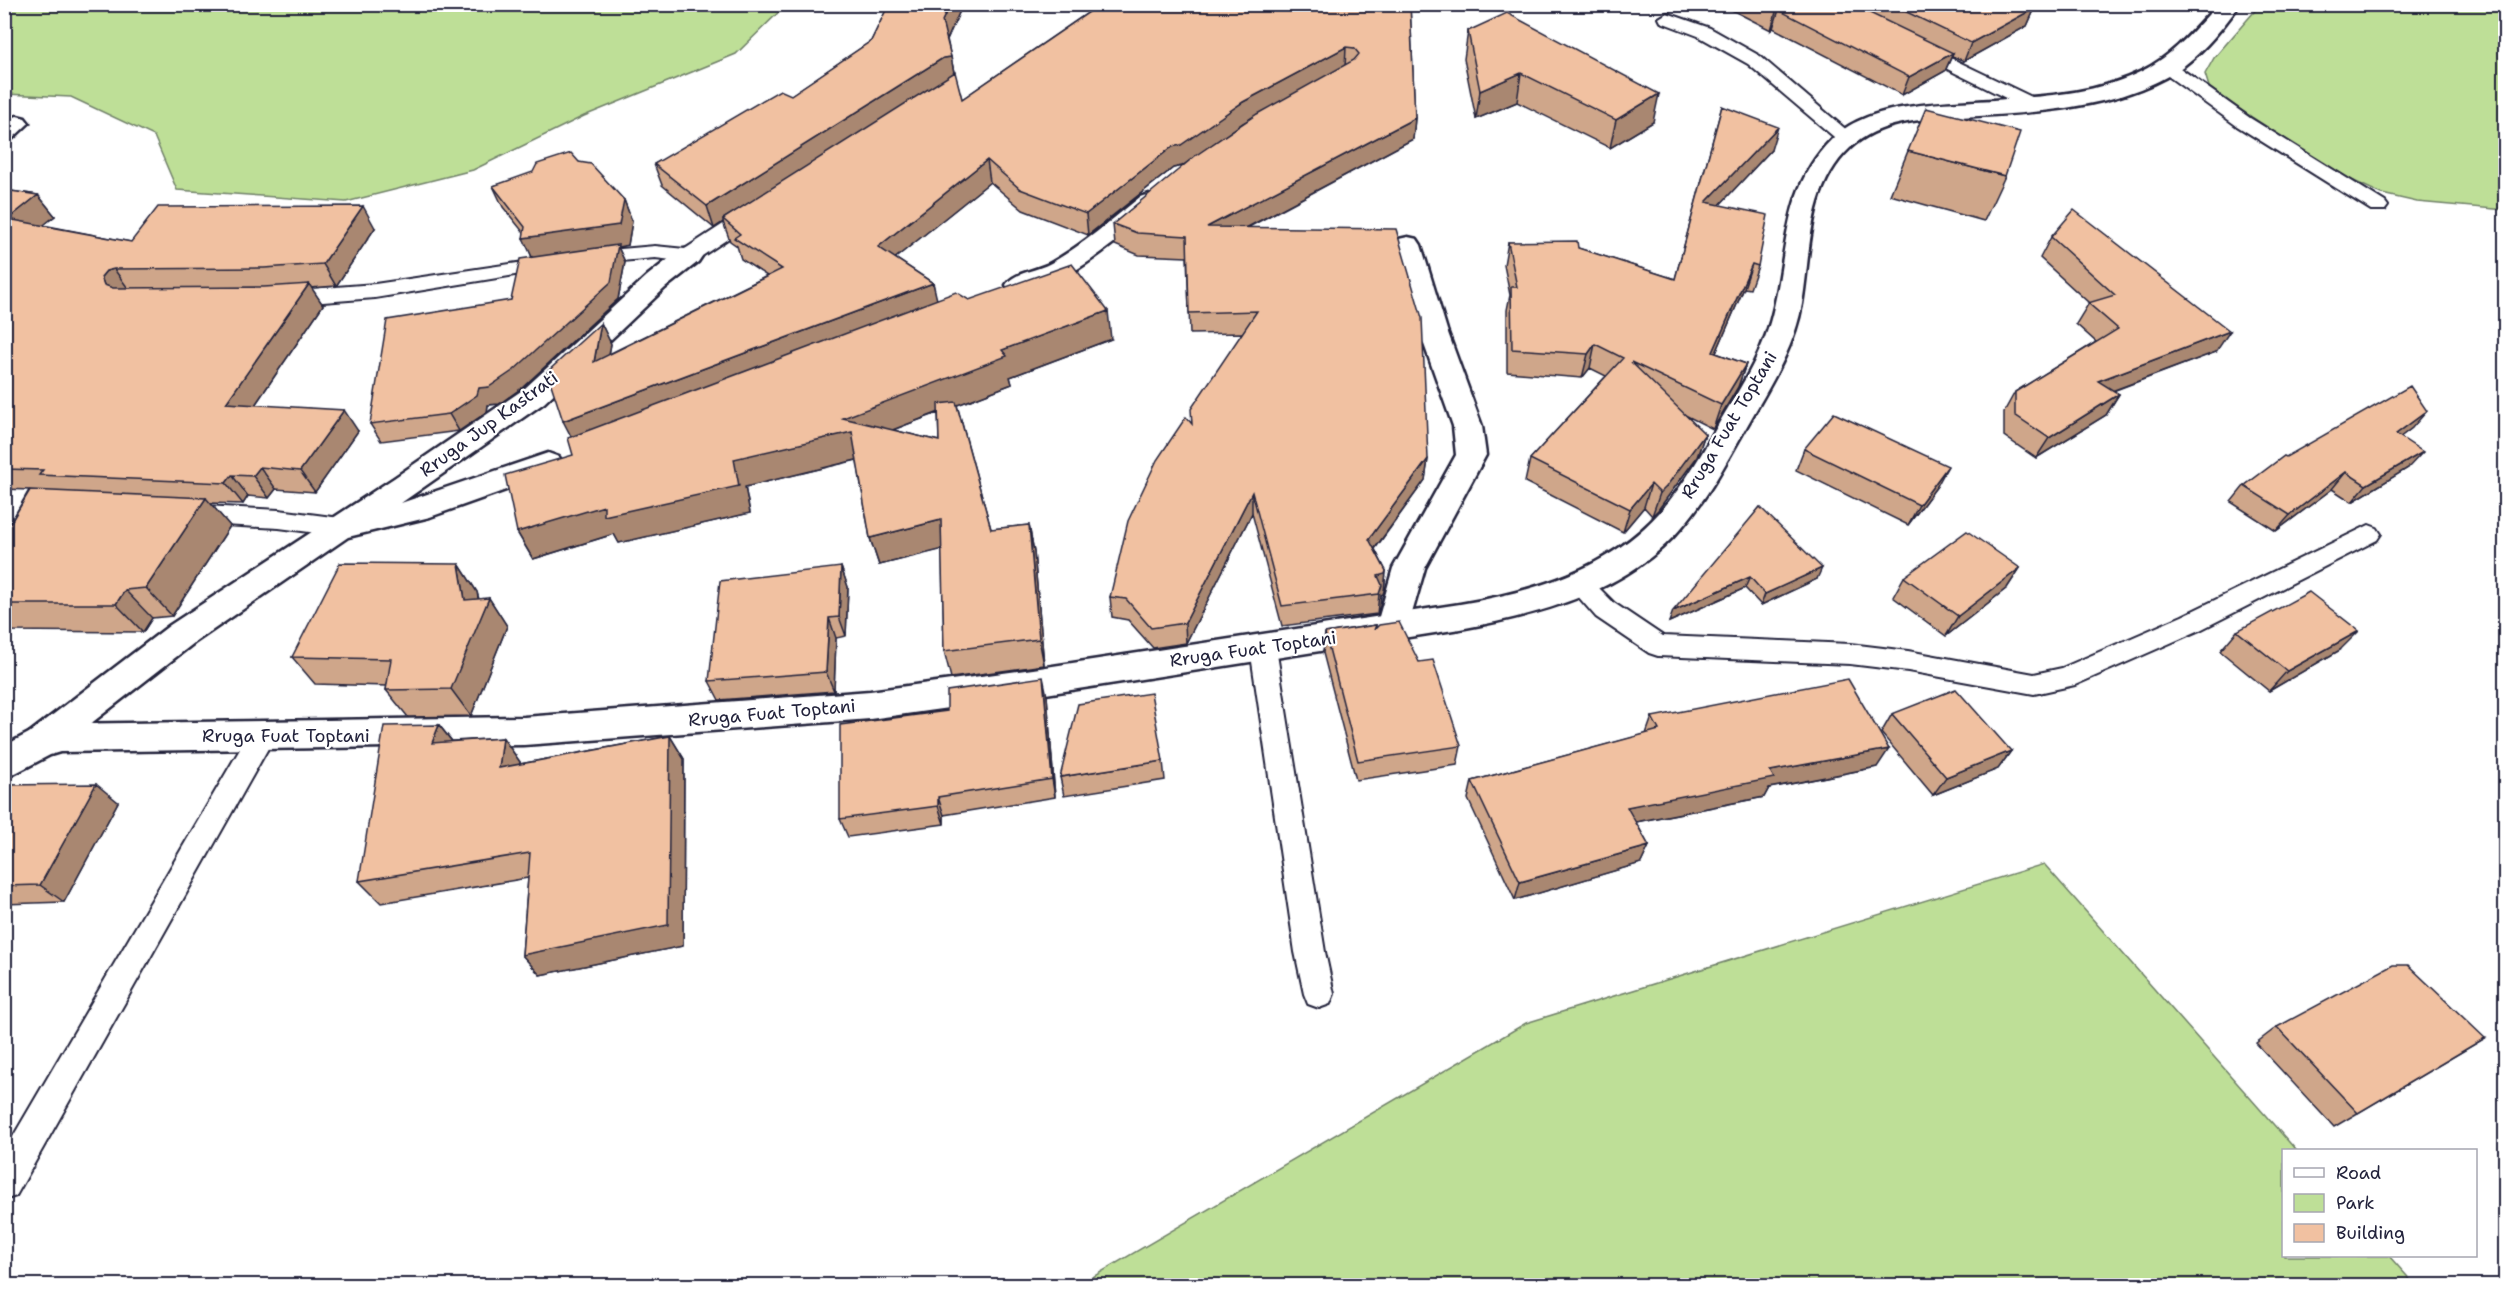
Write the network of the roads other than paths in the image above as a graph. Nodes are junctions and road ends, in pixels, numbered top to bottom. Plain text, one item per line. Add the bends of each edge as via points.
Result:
1 (2230, 4) edge
2 (1667, 18) dead end
3 (1897, 38) edge
4 (2167, 67) junction
5 (2032, 104) junction
6 (1847, 138) junction
7 (1169, 186) edge
8 (771, 201) edge
9 (2378, 206) dead end
10 (1408, 245) dead end
11 (689, 256) junction
12 (996, 294) edge
13 (266, 299) edge
14 (577, 454) edge
15 (165, 513) edge
16 (340, 526) junction
17 (2368, 534) dead end
18 (1581, 586) junction
19 (1392, 627) junction
20 (1263, 648) junction
21 (262, 735) junction
22 (41, 743) junction
23 (4, 764) edge
24 (1319, 994) dead end
25 (4, 1184) edge

1 - 4 street, Rruga Fuat Toptani
2 - 6 lane via 1704,32 1754,60
3 - 5 lane
4 - 5 street, Rruga Fuat Toptani via 2093,94
4 - 9 lane via 2200,93
5 - 6 street, Rruga Fuat Toptani via 1912,114 1863,128
6 - 18 street, Rruga Fuat Toptani via 1823,164 1806,195 1799,219 1791,296 1781,337 1763,375 1686,500 1644,547
7 - 12 street via 1058,270
8 - 11 lane, Rruga Jup Kastrati
10 - 19 street via 1419,291 1472,439 1471,455 1409,568
11 - 13 lane via 622,254 375,291
11 - 16 street, Rruga Jup Kastrati via 534,396
14 - 16 street, Rruga Jup Kastrati via 416,511 377,522
15 - 16 lane
16 - 22 street, Rruga Jup Kastrati via 182,634
17 - 18 lane via 2181,628 2066,678 2034,684 1850,654 1658,646 1605,610
18 - 19 street, Rruga Fuat Toptani via 1530,604
19 - 20 street, Rruga Fuat Toptani
20 - 21 street, Rruga Fuat Toptani via 891,703 525,731 415,736
20 - 24 lane
21 - 22 street, Rruga Fuat Toptani via 77,738
21 - 25 lane
22 - 23 street, Rruga Fuat Toptani

